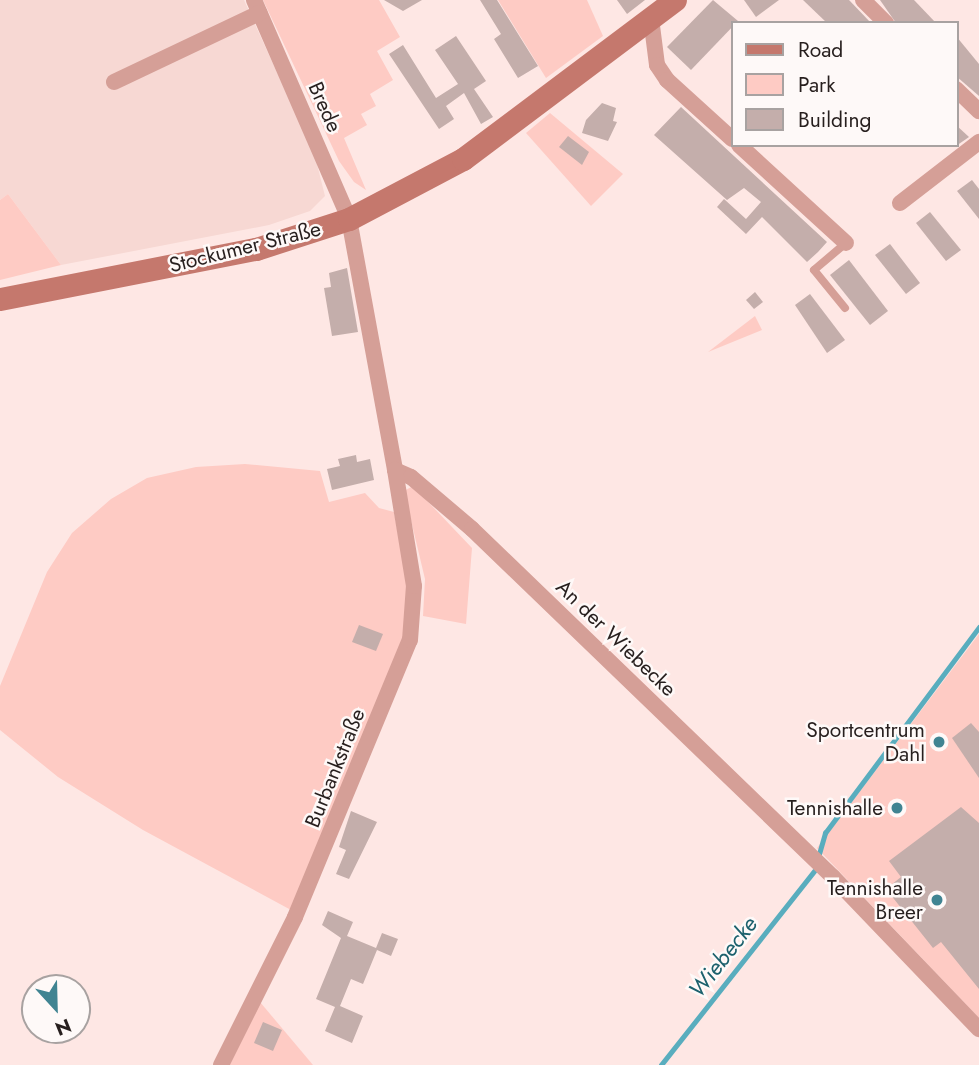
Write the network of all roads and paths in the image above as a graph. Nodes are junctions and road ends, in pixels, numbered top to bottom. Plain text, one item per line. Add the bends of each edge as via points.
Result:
1 (675, 0) edge
2 (863, 0) edge
3 (256, 6) edge
4 (652, 18) junction
5 (884, 21) edge
6 (114, 82) dead end
7 (958, 91) edge
8 (979, 111) edge
9 (730, 137) edge
10 (979, 142) edge
11 (741, 147) edge
12 (900, 203) dead end
13 (349, 219) junction
14 (846, 243) joint
15 (0, 299) edge
16 (845, 308) dead end
17 (394, 470) junction
18 (979, 1029) edge
19 (220, 1065) edge

1 - 4 main road, Stockumer Straße
2 - 5 street
3 - 6 street, Brede
3 - 13 street, Brede
4 - 9 street via 657,65
4 - 13 main road, Stockumer Straße via 463,159
7 - 8 street
10 - 12 street
11 - 14 street
13 - 15 main road, Stockumer Straße via 256,249
13 - 17 street
14 - 16 lane via 814,270
17 - 18 street, An der Wiebecke via 411,477 472,528 834,877
17 - 19 street, Burbankstraße via 414,586 410,640 295,916

